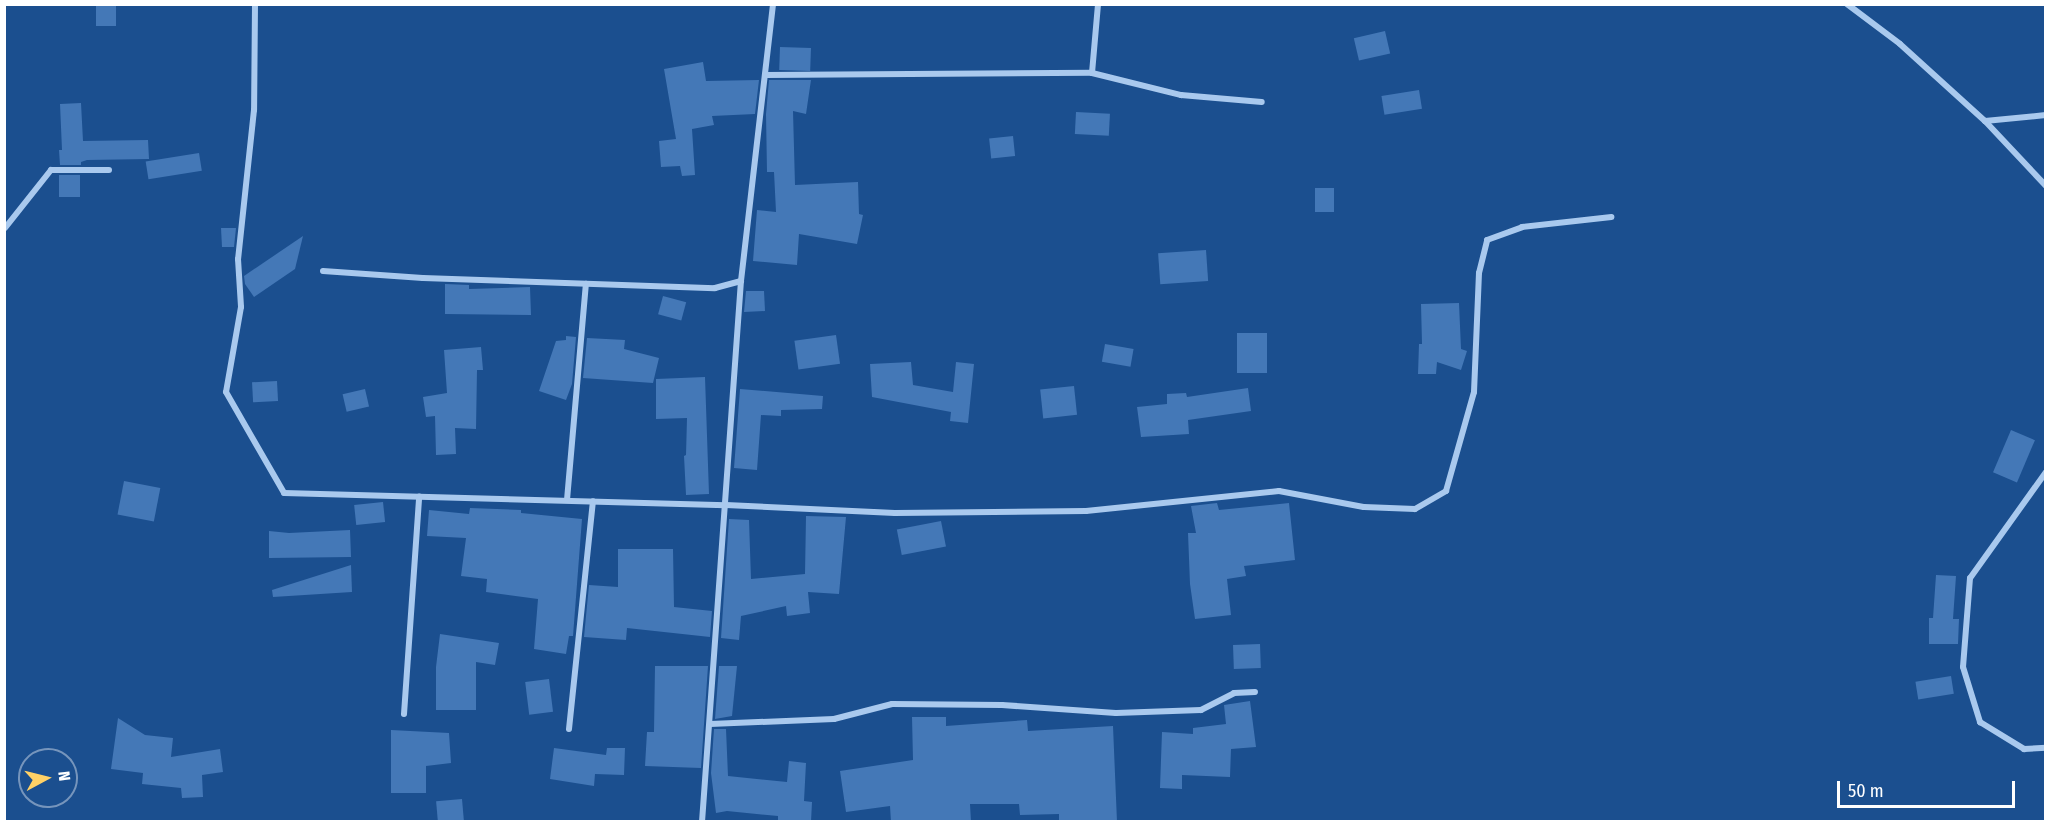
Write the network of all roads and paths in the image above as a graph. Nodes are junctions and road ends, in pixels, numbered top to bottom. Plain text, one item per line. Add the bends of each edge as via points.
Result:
1 (255, 4) edge
2 (773, 4) edge
3 (1098, 4) edge
4 (1847, 4) edge
5 (1092, 73) junction
6 (765, 75) junction
7 (1262, 102) dead end
8 (2046, 115) edge
9 (1985, 121) junction
10 (109, 170) dead end
11 (2046, 186) edge
12 (1611, 217) dead end
13 (5, 228) edge
14 (323, 271) dead end
15 (741, 281) junction
16 (586, 284) junction
17 (2046, 472) edge
18 (419, 497) junction
19 (567, 501) junction
20 (593, 501) junction
21 (726, 505) junction
22 (1255, 692) dead end
23 (404, 714) dead end
24 (710, 724) junction
25 (569, 729) dead end
26 (2046, 748) edge
27 (702, 822) edge

1 - 18 street via 254,110 238,259 241,308 226,392 284,493
2 - 6 street
3 - 5 street
4 - 9 street via 1900,44
5 - 6 street
5 - 7 street via 1181,95
6 - 15 street
8 - 9 street
9 - 11 street
10 - 13 street via 51,170
12 - 21 street via 1522,227 1488,240 1479,273 1474,392 1446,491 1415,508 1364,507 1279,491 1086,512 895,513
14 - 16 street
15 - 16 street via 715,288
15 - 21 street
16 - 19 street
17 - 26 street via 1970,578 1964,667 1980,722 2024,749
18 - 19 street
18 - 23 street
19 - 20 street
20 - 21 street
20 - 25 street
21 - 24 street
22 - 24 street via 1234,693 1201,710 1116,713 1002,705 892,704 834,719
24 - 27 street

